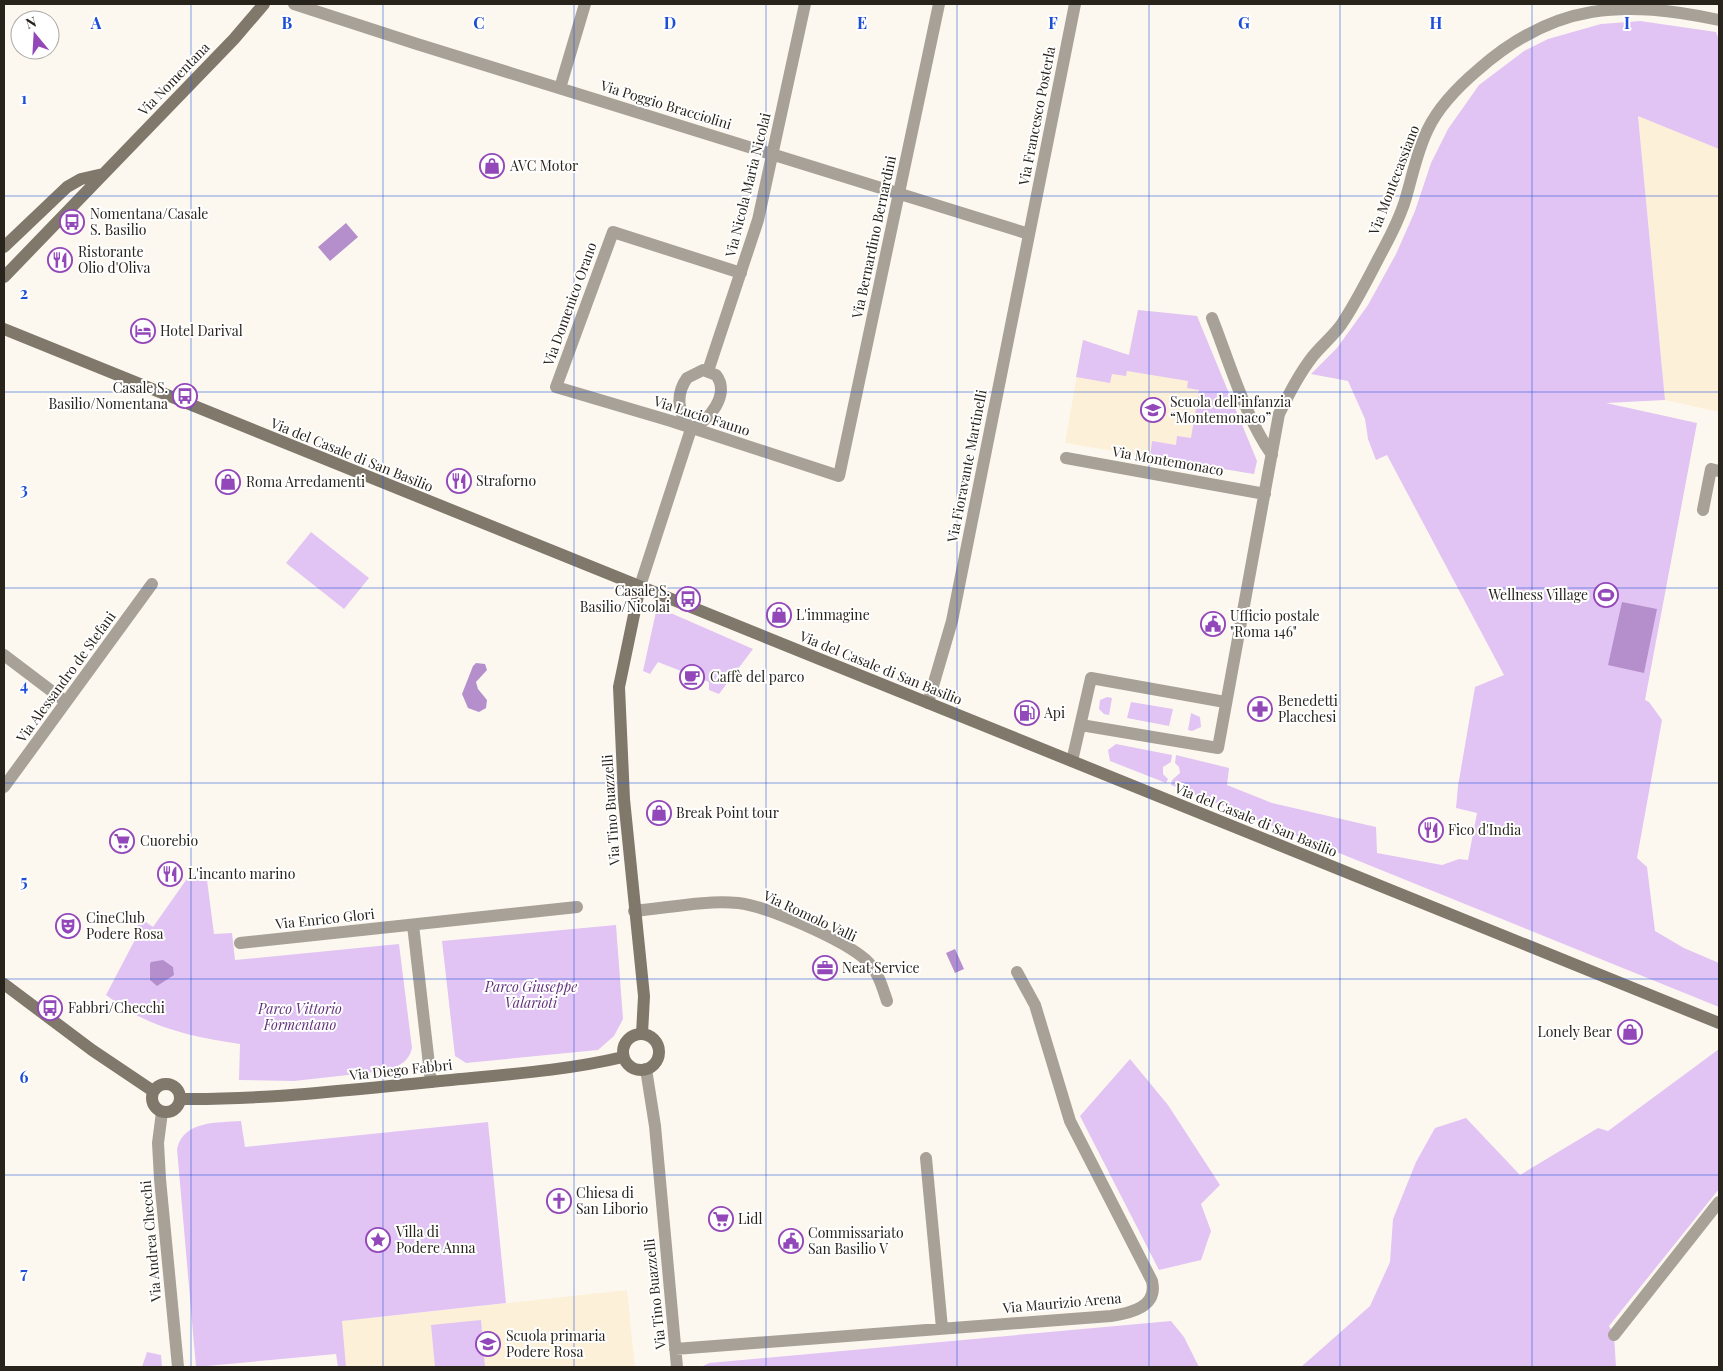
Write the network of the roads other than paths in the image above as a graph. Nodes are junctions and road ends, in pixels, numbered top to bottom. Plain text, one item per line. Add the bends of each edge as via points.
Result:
1 (264, 4) edge
2 (294, 4) edge
3 (585, 4) edge
4 (806, 4) edge
5 (939, 4) edge
6 (1074, 4) edge
7 (1614, 6) edge
8 (1719, 20) edge
9 (560, 88) junction
10 (773, 155) junction
11 (103, 174) junction
12 (899, 194) junction
13 (1029, 234) junction
14 (4, 248) edge
15 (741, 273) junction
16 (4, 277) edge
17 (1212, 318) dead end
18 (6, 331) edge
19 (708, 371) junction
20 (556, 387) joint
21 (691, 429) junction
22 (1272, 455) junction
23 (1066, 458) dead end
24 (1719, 470) edge
25 (839, 476) joint
26 (1265, 494) junction
27 (1703, 510) dead end
28 (152, 584) dead end
29 (640, 586) junction
30 (4, 654) edge
31 (66, 702) junction
32 (1224, 702) junction
33 (928, 703) junction
34 (1081, 725) junction
35 (1072, 761) junction
36 (4, 787) edge
37 (577, 907) dead end
38 (634, 911) junction
39 (413, 925) junction
40 (240, 943) dead end
41 (1017, 972) dead end
42 (4, 984) edge
43 (887, 1001) dead end
44 (1719, 1022) edge
45 (642, 1034) junction
46 (623, 1057) junction
47 (646, 1069) junction
48 (431, 1082) junction
49 (153, 1091) junction
50 (180, 1099) junction
51 (162, 1112) junction
52 (926, 1158) dead end
53 (1719, 1202) edge
54 (942, 1328) junction
55 (1614, 1335) dead end
56 (675, 1349) junction
57 (178, 1367) edge
58 (677, 1367) edge

1 - 11 street, Via Nomentana
2 - 9 street, Via Poggio Bracciolini
3 - 9 street
4 - 10 street, Via Nicola Maria Nicolai
5 - 12 street, Via Bernardino Bernardini
6 - 13 street, Via Francesco Posterla
7 - 8 street, Via Montecassiano via 1669,10
7 - 22 street, Via Montecassiano via 1540,27 1497,53 1461,84 1448,101 1429,127 1403,206 1362,289 1340,326 1294,383 1279,414
9 - 10 street, Via Poggio Bracciolini
10 - 12 street, Via Poggio Bracciolini
10 - 15 street, Via Nicola Maria Nicolai via 758,220
11 - 14 street via 81,179 67,187
11 - 16 street, Via Nomentana
12 - 13 street, Via Poggio Bracciolini
12 - 25 street, Via Bernardino Bernardini
13 - 33 street, Via Fioravante Martinelli via 952,621
15 - 19 street, Via Nicola Maria Nicolai
15 - 20 street, Via Domenico Orano via 613,232
17 - 22 street via 1243,397
18 - 29 street, Via del Casale di San Basilio
19 - 21 street via 719,378 720,393 706,421
19 - 21 street via 691,374 682,389 680,410
20 - 21 street, Via Lucio Fauno
21 - 25 street, Via Lucio Fauno
21 - 29 street
22 - 26 street, Via Montecassiano
23 - 26 street, Via Montemonaco
24 - 27 street via 1711,469
26 - 32 street, Via Montecassiano
28 - 31 street, Via Alessandro de Stefani
29 - 33 street, Via del Casale di San Basilio
29 - 38 street, Via Tino Buazzelli via 619,687
30 - 31 street
31 - 36 street, Via Alessandro de Stefani
32 - 34 street via 1091,678
32 - 34 street, Via Montecassiano via 1218,748
33 - 35 street, Via del Casale di San Basilio
34 - 35 street
35 - 44 street, Via del Casale di San Basilio
37 - 39 street, Via Enrico Glori
38 - 43 street, Via Romolo Valli via 734,903 764,909 861,956 874,970
38 - 45 street, Via Tino Buazzelli via 644,996
39 - 40 street, Via Enrico Glori
39 - 48 street
41 - 54 street, Via Maurizio Arena via 1035,1005 1070,1121 1149,1274 1153,1295 1140,1309 1120,1314
42 - 49 street
45 - 46 street via 626,1042
45 - 47 street via 650,1037 658,1048 656,1063
46 - 47 street via 629,1066
46 - 48 street, Via Diego Fabbri via 537,1071
47 - 56 street, Via Tino Buazzelli via 655,1126
48 - 50 street, Via Diego Fabbri via 253,1099
49 - 50 street via 161,1085 171,1085 177,1089
49 - 51 street via 152,1104
50 - 51 street via 176,1109
51 - 57 street, Via Andrea Checchi via 158,1143
52 - 54 street
53 - 55 street
54 - 56 street, Via Maurizio Arena
56 - 58 street, Via Tino Buazzelli

